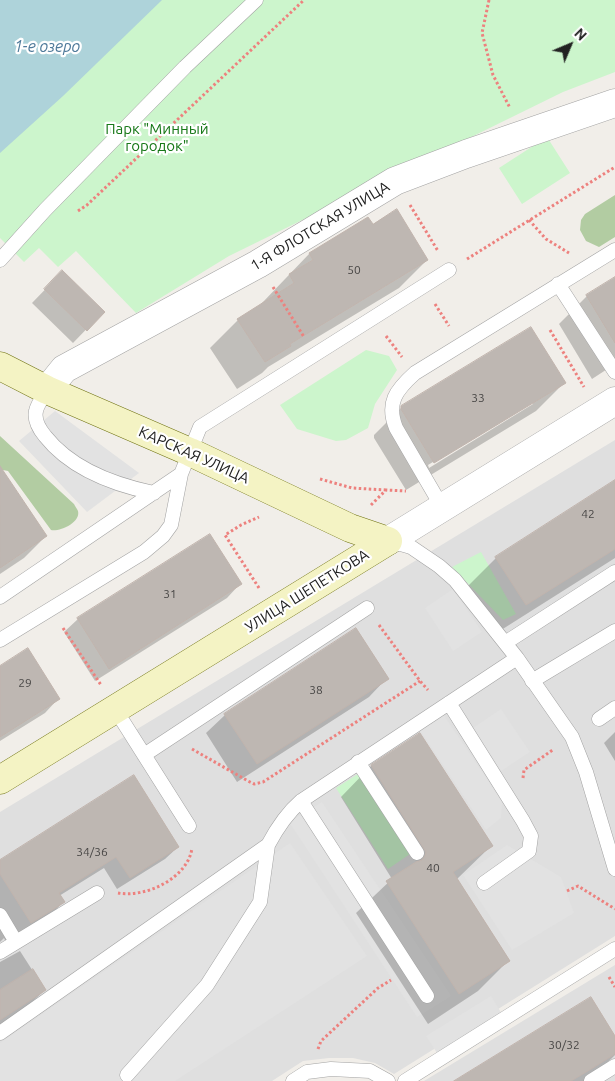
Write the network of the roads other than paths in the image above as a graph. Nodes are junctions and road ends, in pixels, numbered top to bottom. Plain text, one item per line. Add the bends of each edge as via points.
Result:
1 (256, 0) edge
2 (615, 103) edge
3 (615, 250) edge
4 (0, 260) edge
5 (449, 270) road end
6 (558, 284) junction
7 (1, 369) edge
8 (615, 372) edge
9 (46, 390) junction
10 (615, 401) edge
11 (185, 463) junction
12 (154, 494) junction
13 (442, 507) junction
14 (388, 541) junction
15 (615, 572) edge
16 (0, 597) edge
17 (367, 608) road end
18 (615, 631) edge
19 (0, 640) edge
20 (505, 644) junction
21 (517, 658) junction
22 (532, 681) junction
23 (449, 703) junction
24 (615, 708) edge
25 (115, 709) junction
26 (599, 719) dead end
27 (144, 755) junction
28 (358, 762) junction
29 (0, 780) edge
30 (301, 801) junction
31 (189, 826) road end
32 (268, 845) junction
33 (416, 853) dead end
34 (615, 868) edge
35 (484, 883) dead end
36 (98, 893) road end
37 (0, 915) edge
38 (16, 942) junction
39 (615, 949) edge
40 (0, 952) edge
41 (427, 996) dead end
42 (0, 1033) edge
43 (615, 1066) edge
44 (127, 1075) dead end
45 (293, 1081) edge
46 (388, 1081) edge
47 (405, 1081) edge
48 (590, 1081) edge

1 - 4 lane via 185,67
2 - 9 street, 1-Я ФЛОТСКАЯ УЛИЦА via 395,181 258,264 64,369
3 - 6 lane
5 - 11 lane via 200,427
6 - 8 lane
6 - 13 lane via 415,373 396,394 391,406 396,428
7 - 9 main road, КАРСКАЯ УЛИЦА
9 - 11 main road, КАРСКАЯ УЛИЦА
9 - 12 lane via 36,412 39,428 63,455 96,474
10 - 13 street, УЛИЦА ШЕПЕТКОВА
11 - 12 lane
11 - 14 main road, КАРСКАЯ УЛИЦА
11 - 19 lane via 171,525 163,536 144,552
12 - 16 lane
13 - 14 street, УЛИЦА ШЕПЕТКОВА
14 - 20 lane via 411,548 455,580
14 - 25 main road, УЛИЦА ШЕПЕТКОВА
15 - 20 lane
17 - 27 lane
18 - 22 lane
20 - 21 lane
21 - 22 lane
21 - 23 lane
22 - 34 lane via 572,737
23 - 28 lane
23 - 35 lane via 531,836 529,851
24 - 26 lane
25 - 27 lane
25 - 29 main road, УЛИЦА ШЕПЕТКОВА
27 - 31 lane
28 - 30 lane
28 - 33 lane
30 - 32 lane via 282,821
30 - 41 lane
32 - 42 lane
32 - 44 lane via 260,902 207,985
36 - 38 lane
37 - 38 lane
38 - 40 lane
39 - 47 lane
43 - 48 lane
45 - 46 lane via 307,1072 331,1069 370,1071

